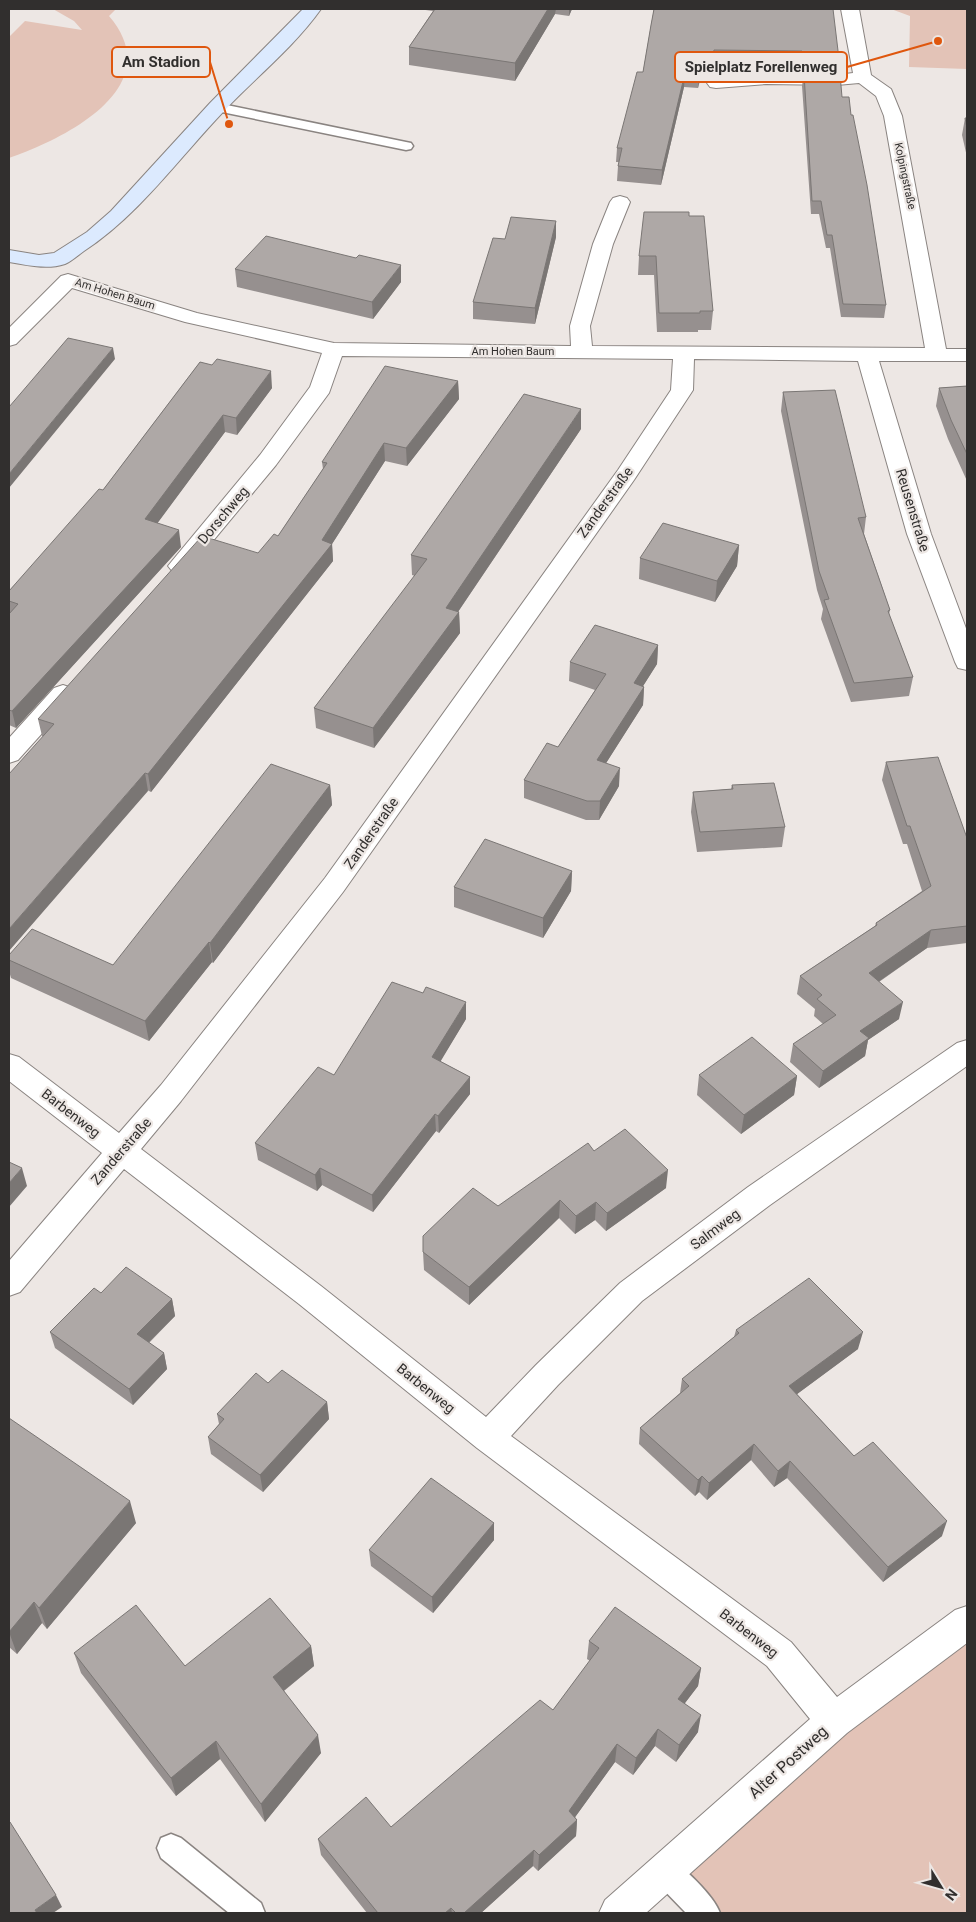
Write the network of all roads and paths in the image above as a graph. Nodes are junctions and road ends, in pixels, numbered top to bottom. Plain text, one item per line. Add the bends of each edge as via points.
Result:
1 (312, 9) edge
2 (850, 9) edge
3 (863, 77) junction
4 (716, 83) dead end
5 (217, 107) junction
6 (406, 146) dead end
7 (620, 202) dead end
8 (9, 256) edge
9 (59, 259) junction
10 (68, 280) junction
11 (9, 340) edge
12 (334, 349) junction
13 (582, 352) junction
14 (684, 353) junction
15 (867, 355) junction
16 (937, 356) junction
17 (967, 356) edge
18 (168, 580) edge
19 (967, 662) edge
20 (75, 682) edge
21 (9, 754) edge
22 (967, 1051) edge
23 (9, 1065) edge
24 (121, 1152) junction
25 (9, 1283) edge
26 (488, 1438) junction
27 (967, 1622) edge
28 (834, 1721) junction
29 (171, 1848) dead end
30 (665, 1871) junction
31 (251, 1913) edge
32 (618, 1913) edge
33 (706, 1913) edge

1 - 5 street
2 - 3 street
3 - 4 street
3 - 16 street, Kolpingstraße via 884,93 893,116
5 - 6 lane
5 - 9 street via 118,215
7 - 13 street via 603,244 580,326
8 - 9 street via 39,261
9 - 10 street
10 - 11 street
10 - 12 street, Am Hohen Baum via 192,318
12 - 13 street, Am Hohen Baum
12 - 18 street, Dorschweg via 321,388 268,460
13 - 14 street, Am Hohen Baum
14 - 15 street, Am Hohen Baum
14 - 24 street, Zanderstraße via 682,390 626,475 327,894
15 - 16 street, Am Hohen Baum
15 - 19 street, Reusenstraße via 919,534
16 - 17 street, Am Hohen Baum
20 - 21 street
22 - 26 street, Salmweg via 759,1196 631,1292
23 - 24 street, Barbenweg
24 - 25 street, Zanderstraße
24 - 26 street, Barbenweg via 310,1295
26 - 28 street, Barbenweg via 779,1654
27 - 28 street, Alter Postweg
28 - 30 street, Alter Postweg
29 - 31 lane
30 - 32 street, Alter Postweg
30 - 33 lane

